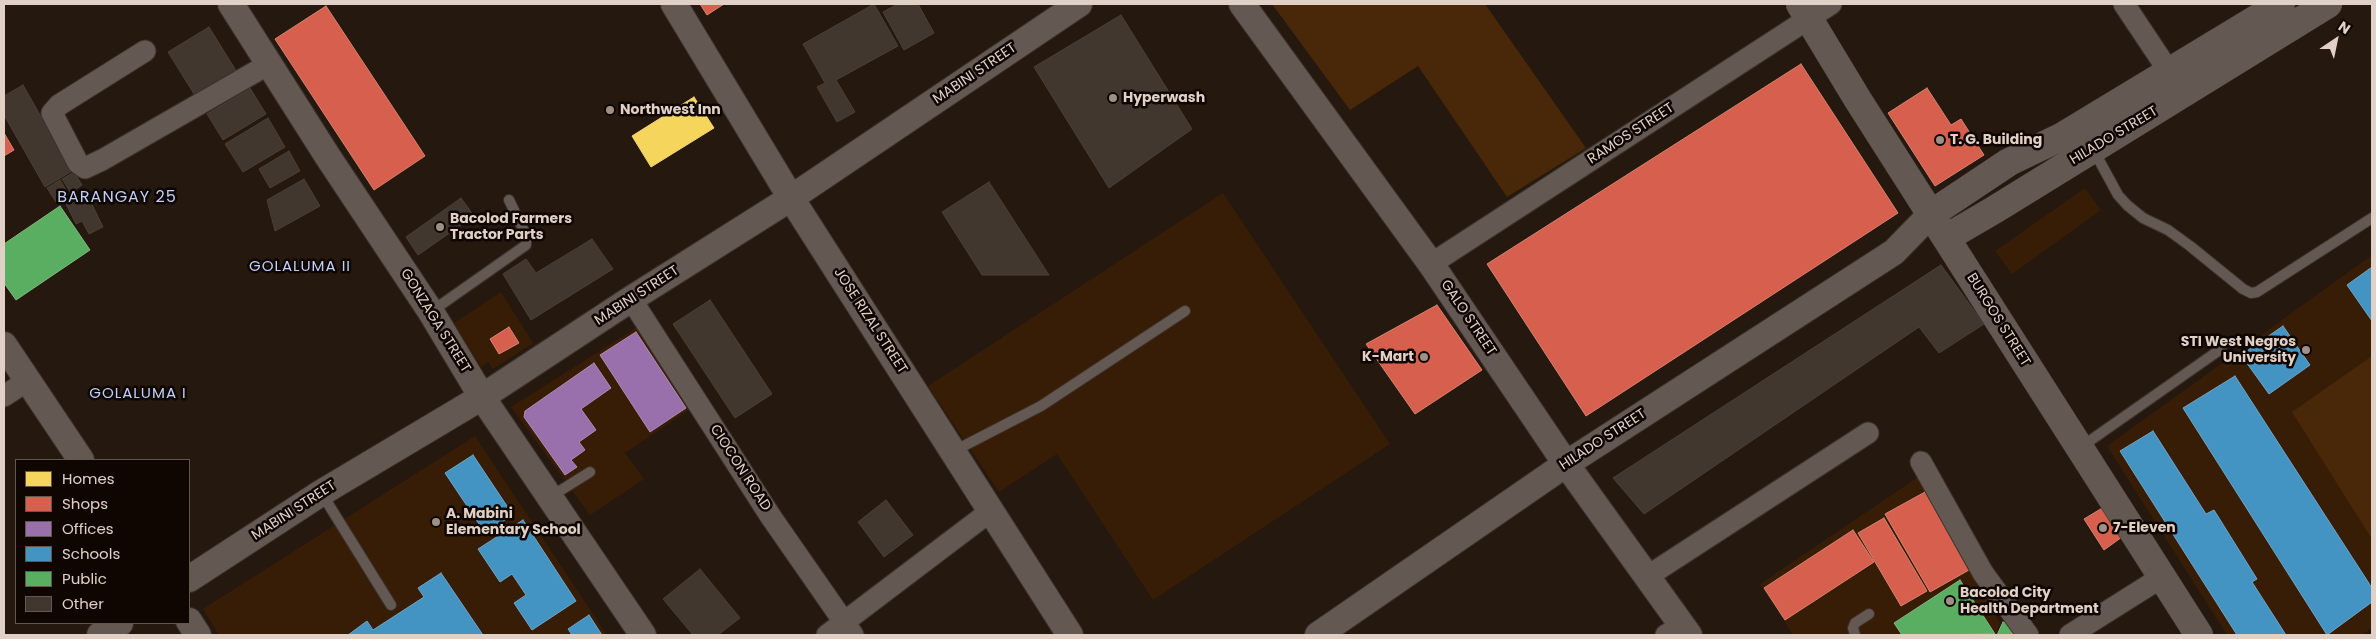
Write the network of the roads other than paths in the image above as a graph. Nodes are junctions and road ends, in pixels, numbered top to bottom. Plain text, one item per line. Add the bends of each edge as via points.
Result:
1 (231, 4) edge
2 (674, 4) edge
3 (1079, 4) edge
4 (1242, 4) edge
5 (2124, 4) edge
6 (2328, 4) edge
7 (1813, 9) edge
8 (2291, 9) edge
9 (145, 51) dead end
10 (269, 64) junction
11 (2170, 70) junction
12 (2184, 94) junction
13 (2077, 147) junction
14 (791, 198) junction
15 (509, 200) dead end
16 (1931, 214) junction
17 (2372, 218) edge
18 (1946, 238) junction
19 (1894, 252) junction
20 (1431, 264) junction
21 (631, 299) junction
22 (1185, 311) dead end
23 (431, 312) junction
24 (4, 345) edge
25 (2221, 349) dead end
26 (27, 381) junction
27 (4, 396) edge
28 (482, 397) junction
29 (1868, 433) dead end
30 (2080, 448) junction
31 (954, 451) junction
32 (80, 459) edge
33 (1921, 462) dead end
34 (1566, 464) junction
35 (590, 472) dead end
36 (321, 493) junction
37 (550, 496) junction
38 (992, 510) junction
39 (1648, 576) junction
40 (2162, 577) junction
41 (190, 578) edge
42 (391, 605) dead end
43 (1869, 614) dead end
44 (190, 623) edge
45 (118, 624) edge
46 (849, 629) edge
47 (1679, 632) edge
48 (100, 635) edge
49 (198, 635) edge
50 (643, 635) edge
51 (826, 635) edge
52 (1070, 635) edge
53 (1318, 635) edge
54 (1855, 635) edge
55 (2028, 635) edge
56 (2070, 635) edge
57 (2200, 635) edge

1 - 10 street, GONZAGA STREET
2 - 14 street, JOSE RIZAL STREET
3 - 14 street, MABINI STREET
4 - 20 street, GALO STREET
5 - 11 street
6 - 8 main road, HILADO STREET
7 - 16 main road, BURGOS STREET
7 - 20 street, RAMOS STREET
8 - 11 main road, HILADO STREET
8 - 12 main road, HILADO STREET
9 - 10 street via 59,105 52,113 78,163 85,168
10 - 23 street, GONZAGA STREET
11 - 12 street
11 - 13 main road, HILADO STREET
12 - 13 main road, HILADO STREET
13 - 16 main road, HILADO STREET via 2009,162
13 - 17 lane via 2127,205 2143,218 2168,230 2251,293
13 - 18 main road, HILADO STREET via 1994,210
14 - 21 street, MABINI STREET
14 - 31 street, JOSE RIZAL STREET
15 - 23 lane via 526,235 526,245
16 - 18 main road, BURGOS STREET
16 - 19 street, HILADO STREET
18 - 19 street, HILADO STREET
18 - 30 main road, BURGOS STREET
19 - 34 street, HILADO STREET
20 - 34 street, GALO STREET
21 - 28 street, MABINI STREET
21 - 46 street, CIOCON ROAD via 771,516
22 - 31 lane via 1041,406
23 - 28 street, GONZAGA STREET
24 - 26 street
25 - 30 lane
26 - 27 street
26 - 32 street
28 - 36 street, MABINI STREET
28 - 37 street, GONZAGA STREET
29 - 39 street
30 - 40 main road, BURGOS STREET
31 - 38 street, JOSE RIZAL STREET
33 - 55 street via 1983,573
34 - 39 street, GALO STREET
34 - 53 street, HILADO STREET
35 - 37 lane
36 - 41 street, MABINI STREET
36 - 42 lane
37 - 50 street, GONZAGA STREET
38 - 46 street
38 - 52 street, JOSE RIZAL STREET
39 - 47 street, GALO STREET
40 - 56 street
40 - 57 main road, BURGOS STREET
43 - 54 lane via 1855,623
44 - 49 street
45 - 48 street
46 - 51 street

